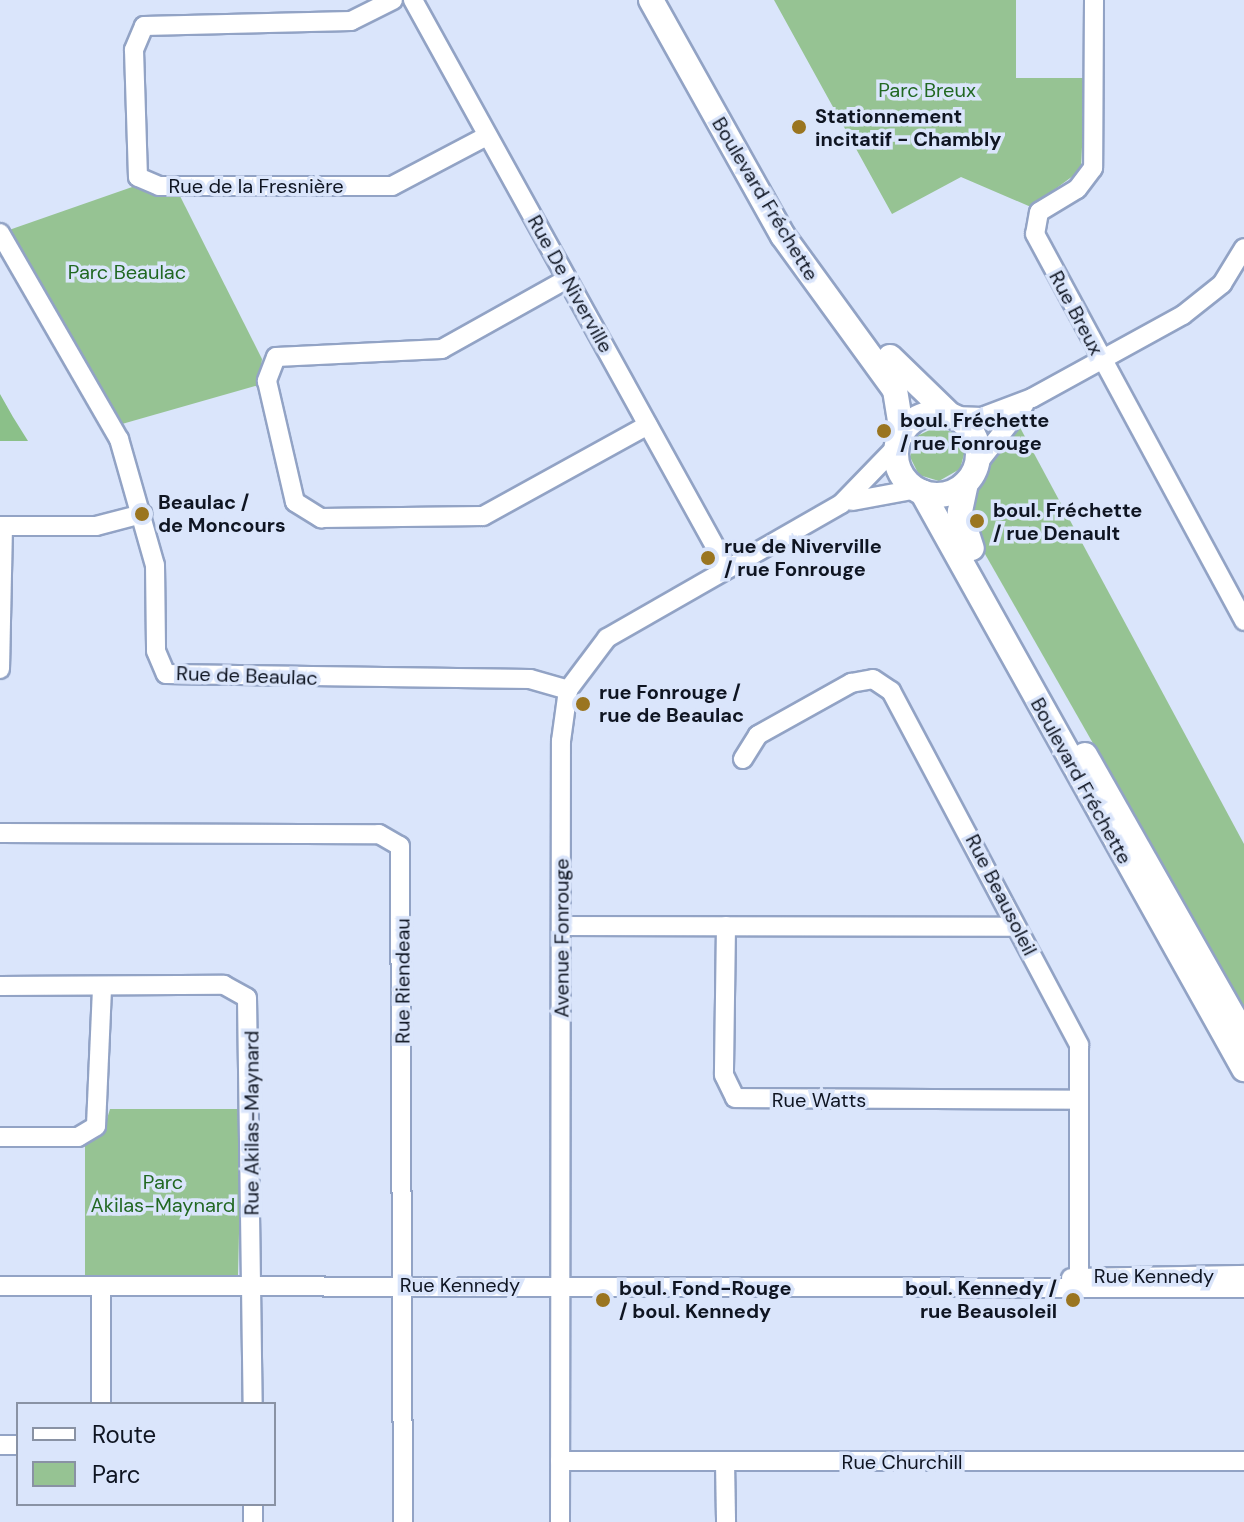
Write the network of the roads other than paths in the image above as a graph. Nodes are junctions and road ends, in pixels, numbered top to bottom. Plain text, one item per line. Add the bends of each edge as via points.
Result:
1 (393, 0) edge
2 (413, 0) edge
3 (651, 0) edge
4 (668, 0) edge
5 (1094, 0) edge
6 (487, 136) junction
7 (0, 233) edge
8 (1244, 248) edge
9 (567, 279) junction
10 (1101, 360) junction
11 (1032, 398) junction
12 (951, 415) junction
13 (648, 425) junction
14 (899, 440) junction
15 (972, 473) junction
16 (919, 491) junction
17 (841, 504) junction
18 (142, 514) junction
19 (2, 526) edge
20 (727, 568) junction
21 (1244, 621) edge
22 (0, 669) edge
23 (568, 690) junction
24 (743, 759) dead end
25 (0, 833) edge
26 (562, 926) junction
27 (726, 926) junction
28 (1015, 927) junction
29 (0, 986) edge
30 (102, 986) junction
31 (1244, 1035) edge
32 (1244, 1069) edge
33 (1079, 1100) junction
34 (0, 1137) edge
35 (1244, 1275) edge
36 (1079, 1283) junction
37 (253, 1285) junction
38 (403, 1285) junction
39 (0, 1286) edge
40 (101, 1286) junction
41 (561, 1286) junction
42 (1244, 1288) edge
43 (101, 1402) edge
44 (253, 1402) edge
45 (560, 1461) junction
46 (1244, 1461) edge
47 (725, 1462) junction
48 (403, 1522) edge
49 (560, 1522) edge
50 (726, 1522) edge

1 - 6 street, Rue de la Fresnière via 351,21 144,26 134,45 138,177 159,186 392,186
2 - 6 street, Rue De Niverville
3 - 14 main road, Boulevard Fréchette via 783,236 895,390
4 - 12 main road, Boulevard Fréchette via 802,241 896,366
5 - 10 street, Rue Breux via 1093,168 1077,189 1043,208 1034,229
6 - 9 street, Rue De Niverville
7 - 18 street, Rue de Beaulac via 112,423
8 - 10 street via 1197,306
9 - 13 street, Rue De Niverville
9 - 13 street via 442,349 276,357 267,375 295,502 321,518 483,516
10 - 11 street
10 - 21 street, Rue Breux
11 - 12 street via 982,417
11 - 15 street
12 - 14 main road via 919,417
12 - 15 main road via 973,432
13 - 20 street, Rue De Niverville
14 - 16 main road via 898,469
14 - 17 street
15 - 16 main road via 943,495
15 - 31 main road, Boulevard Fréchette via 960,512 969,542
16 - 17 street via 878,491
16 - 32 main road, Boulevard Fréchette
17 - 20 street, Avenue Fonrouge
18 - 19 street via 96,526
18 - 23 street, Rue de Beaulac via 156,576 157,656 170,676 530,679
19 - 22 street
20 - 23 street, Avenue Fonrouge via 607,638
23 - 26 street, Avenue Fonrouge via 561,733
24 - 28 street, Rue Beausoleil via 758,735 807,706 857,680 882,682
25 - 38 street, Rue Riendeau via 395,838 403,864
26 - 27 street
26 - 41 street, Avenue Fonrouge
27 - 28 street
27 - 33 street, Rue Watts via 724,1075 735,1098
28 - 33 street, Rue Beausoleil via 1079,1045
29 - 30 street, Rue Akilas-Maynard
30 - 34 street via 96,1126 78,1137
30 - 37 street, Rue Akilas-Maynard via 224,985 247,998
33 - 36 street, Rue Beausoleil
35 - 36 street, Rue Kennedy
36 - 41 street, Rue Kennedy
36 - 42 street, Rue Kennedy
37 - 38 street, Rue Kennedy
37 - 40 street, Rue Kennedy
37 - 44 street, Rue Akilas-Maynard
38 - 41 street, Rue Kennedy
38 - 48 street, Rue Riendeau
39 - 40 street, Rue Kennedy
40 - 43 street
41 - 45 street, Avenue Fonrouge
45 - 47 street, Rue Churchill
45 - 49 street, Avenue Fonrouge
46 - 47 street, Rue Churchill
47 - 50 street

